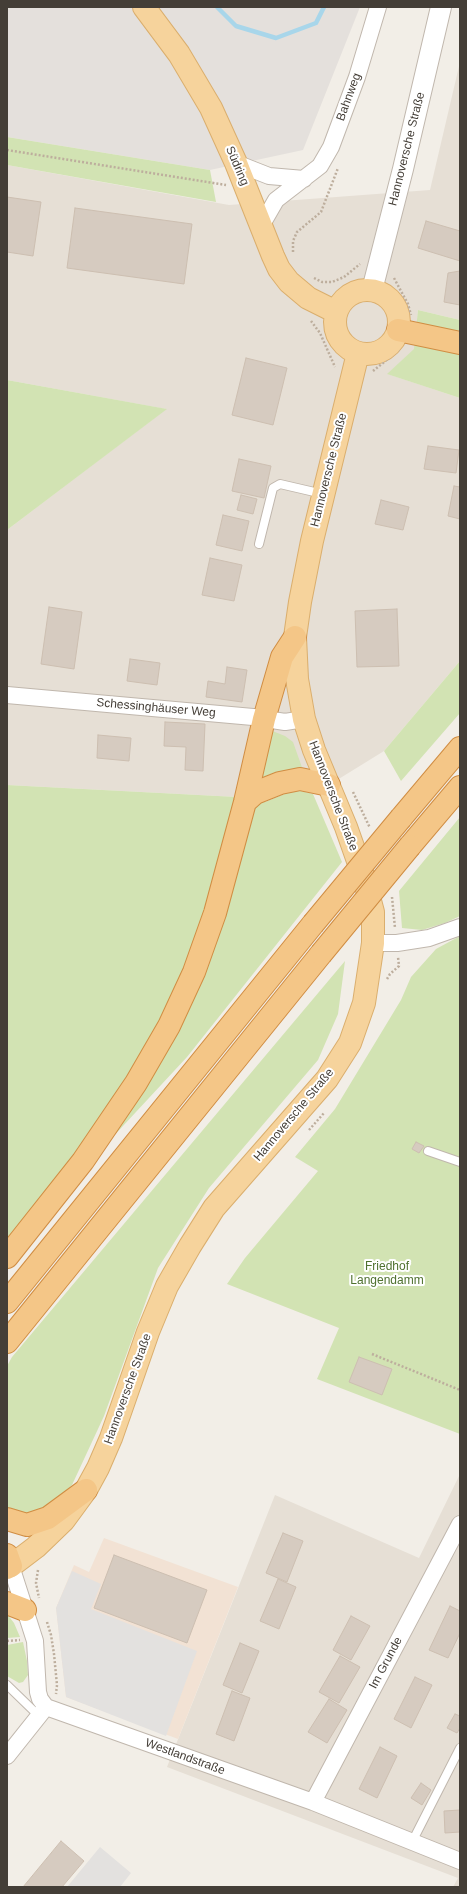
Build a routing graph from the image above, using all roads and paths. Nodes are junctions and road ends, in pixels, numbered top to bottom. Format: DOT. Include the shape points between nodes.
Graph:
graph roads {
  1 [pos="144,7"];
  2 [pos="378,7"];
  3 [pos="441,7"];
  4 [pos="7,150"];
  5 [pos="236,163"];
  6 [pos="304,179"];
  7 [pos="246,188"];
  8 [pos="261,226"];
  9 [pos="358,267"];
  10 [pos="393,276"];
  11 [pos="322,282"];
  12 [pos="372,290"];
  13 [pos="336,312"];
  14 [pos="308,318"];
  15 [pos="404,331"];
  16 [pos="460,343"];
  17 [pos="358,353"];
  18 [pos="337,373"];
  19 [pos="370,376"];
  20 [pos="323,494"];
  21 [pos="259,544"];
  22 [pos="295,637"];
  23 [pos="7,695"];
  24 [pos="264,719"];
  25 [pos="304,719"];
  26 [pos="460,748"];
  27 [pos="329,784"];
  28 [pos="460,787"];
  29 [pos="245,802"];
  30 [pos="460,927"];
  31 [pos="373,943"];
  32 [pos="397,943"];
  33 [pos="386,981"];
  34 [pos="325,1112"];
  35 [pos="306,1134"];
  36 [pos="428,1151"];
  37 [pos="460,1162"];
  38 [pos="7,1257"];
  39 [pos="7,1302"];
  40 [pos="13,1334"];
  41 [pos="7,1350"];
  42 [pos="372,1354"];
  43 [pos="460,1390"];
  44 [pos="86,1490"];
  45 [pos="7,1518"];
  46 [pos="460,1524"];
  47 [pos="8,1563"];
  48 [pos="40,1565"];
  49 [pos="30,1609"];
  50 [pos="51,1635"];
  51 [pos="7,1685"];
  52 [pos="43,1711"];
  53 [pos="460,1748"];
  54 [pos="7,1756"];
  55 [pos="313,1802"];
  56 [pos="412,1842"];
  57 [pos="460,1861"];
  1 -- 5 [label="main road, Südring" via="179,54 211,108"];
  2 -- 6 [label="street, Bahnweg" via="357,77 331,147 320,166"];
  3 -- 12 [label="street, Hannoversche Straße"];
  4 -- 7 [label="path"];
  5 -- 6 [label="street" via="268,176"];
  5 -- 7 [label="main road, Südring"];
  6 -- 8 [label="street, Bahnweg" via="276,200"];
  7 -- 8 [label="main road, Südring"];
  8 -- 13 [label="main road, Südring" via="273,256 289,282 308,298"];
  9 -- 11 [label="path" via="344,277 332,282"];
  10 -- 15 [label="path" via="408,304 411,317"];
  12 -- 13 [label="main road" via="355,292 340,304"];
  12 -- 15 [label="main road" via="392,302"];
  13 -- 17 [label="main road" via="335,322 341,341"];
  14 -- 18 [label="path" via="320,333"];
  15 -- 16 [label="highway"];
  15 -- 17 [label="main road" via="386,348 372,353"];
  15 -- 19 [label="path" via="398,352"];
  17 -- 20 [label="main road, Hannoversche Straße"];
  20 -- 21 [label="lane" via="280,484 273,488"];
  20 -- 22 [label="main road, Hannoversche Straße" via="301,594"];
  22 -- 24 [label="highway" via="282,657"];
  22 -- 25 [label="main road, Hannoversche Straße" via="297,679"];
  23 -- 24 [label="street, Schessinghäuser Weg"];
  24 -- 25 [label="street, Schessinghäuser Weg" via="285,722"];
  24 -- 29 [label="highway"];
  25 -- 27 [label="main road, Hannoversche Straße"];
  26 -- 39 [label="highway, bridge" via="313,924"];
  27 -- 29 [label="highway" via="300,779 255,793"];
  27 -- 31 [label="main road, Hannoversche Straße" via="364,878 373,912"];
  28 -- 40 [label="highway, bridge" via="320,954"];
  29 -- 38 [label="highway" via="215,913 194,972 169,1026 136,1083 83,1161"];
  30 -- 32 [label="street" via="429,938"];
  31 -- 32 [label="street"];
  31 -- 44 [label="main road, Hannoversche Straße" via="364,1003 350,1043 327,1079 214,1208 190,1246 168,1286 148,1332 111,1438"];
  32 -- 33 [label="path" via="399,966"];
  34 -- 35 [label="path"];
  36 -- 37 [label="lane"];
  40 -- 41 [label="highway"];
  42 -- 43 [label="path"];
  44 -- 45 [label="highway" via="48,1518 27,1525"];
  44 -- 47 [label="main road, Hannoversche Straße" via="64,1520 36,1547"];
  46 -- 55 [label="street, Im Grunde"];
  47 -- 49 [label="street"];
  48 -- 49 [label="path"];
  49 -- 50 [label="path"];
  49 -- 52 [label="street" via="38,1692"];
  51 -- 52 [label="lane"];
  52 -- 54 [label="street"];
  52 -- 55 [label="street, Westlandstraße"];
  53 -- 56 [label="lane"];
  55 -- 56 [label="street, Westlandstraße"];
  56 -- 57 [label="street, Westlandstraße"];
}
